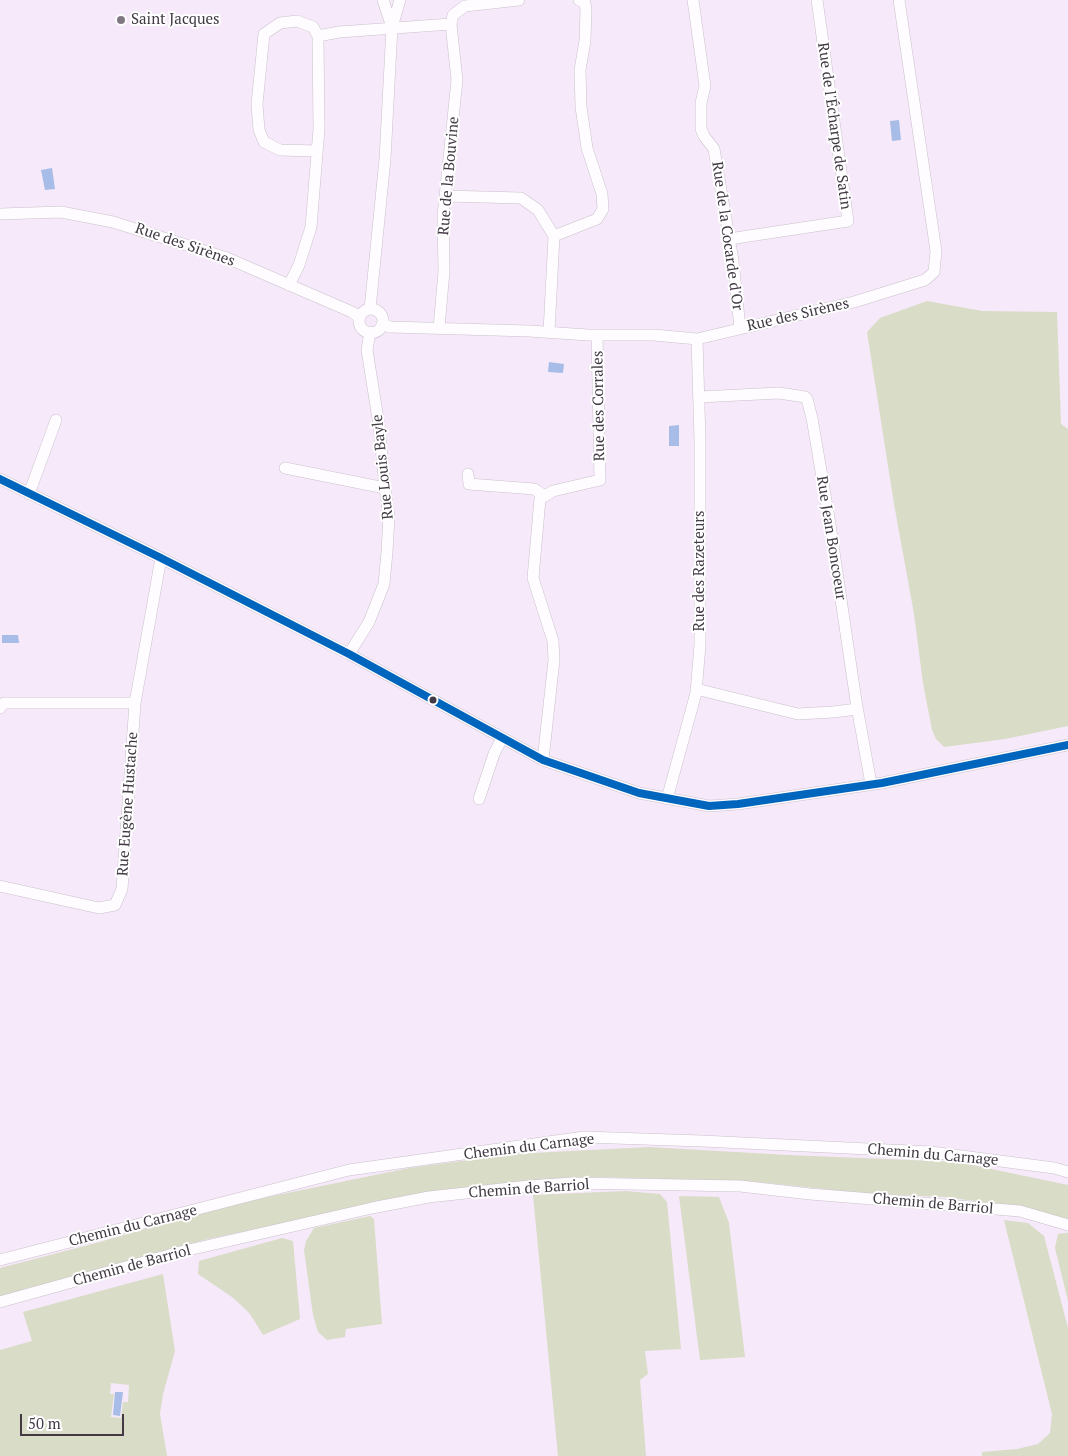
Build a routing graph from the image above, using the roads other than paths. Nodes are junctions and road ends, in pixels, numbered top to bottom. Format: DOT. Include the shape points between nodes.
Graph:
graph roads {
  1 [pos="383,0"];
  2 [pos="400,0"];
  3 [pos="519,0"];
  4 [pos="579,0"];
  5 [pos="693,0"];
  6 [pos="817,0"];
  7 [pos="899,0"];
  8 [pos="451,24"];
  9 [pos="392,27"];
  10 [pos="318,36"];
  11 [pos="317,151"];
  12 [pos="445,196"];
  13 [pos="0,214"];
  14 [pos="554,236"];
  15 [pos="729,239"];
  16 [pos="289,285"];
  17 [pos="370,309"];
  18 [pos="360,318"];
  19 [pos="382,324"];
  20 [pos="439,328"];
  21 [pos="740,328"];
  22 [pos="370,332"];
  23 [pos="549,332"];
  24 [pos="597,335"];
  25 [pos="697,339"];
  26 [pos="699,397"];
  27 [pos="56,420"];
  28 [pos="285,468"];
  29 [pos="468,474"];
  30 [pos="0,480"];
  31 [pos="385,488"];
  32 [pos="29,494"];
  33 [pos="545,496"];
  34 [pos="161,558"];
  35 [pos="349,654"];
  36 [pos="696,689"];
  37 [pos="135,703"];
  38 [pos="0,708"];
  39 [pos="857,709"];
  40 [pos="502,738"];
  41 [pos="1068,746"];
  42 [pos="543,760"];
  43 [pos="871,784"];
  44 [pos="479,799"];
  45 [pos="667,799"];
  46 [pos="0,886"];
  47 [pos="1068,1172"];
  48 [pos="1068,1225"];
  49 [pos="0,1260"];
  50 [pos="0,1302"];
  1 -- 9 [label="street"];
  2 -- 9 [label="street"];
  3 -- 8 [label="street" via="465,6 453,15"];
  4 -- 14 [label="street" via="585,3 586,10 580,70 582,106 587,148 602,194 603,209 597,219"];
  5 -- 15 [label="street, Rue de la Cocarde d'Or" via="705,86 701,129 714,149"];
  6 -- 15 [label="street, Rue de l'Écharpe de Satin" via="848,221"];
  7 -- 21 [label="street, Rue des Sirènes" via="936,252 934,272 925,280 854,302"];
  8 -- 9 [label="street"];
  8 -- 12 [label="street, Rue de la Bouvine" via="457,80"];
  9 -- 10 [label="street"];
  9 -- 17 [label="street" via="385,159"];
  10 -- 11 [label="street"];
  10 -- 11 [label="street" via="313,27 297,21 280,23 264,34 257,104 259,130 264,142 280,150"];
  11 -- 16 [label="street" via="311,227"];
  12 -- 14 [label="street" via="521,198 538,210"];
  12 -- 20 [label="street, Rue de la Bouvine"];
  13 -- 16 [label="street, Rue des Sirènes" via="61,212 113,222 227,258"];
  14 -- 23 [label="street"];
  15 -- 21 [label="street, Rue de la Cocarde d'Or"];
  16 -- 18 [label="street, Rue des Sirènes"];
  17 -- 18 [label="street"];
  17 -- 19 [label="street" via="380,313"];
  18 -- 22 [label="street" via="362,328"];
  19 -- 20 [label="street, Rue des Sirènes"];
  19 -- 22 [label="street" via="378,330"];
  20 -- 23 [label="street, Rue des Sirènes"];
  21 -- 25 [label="street, Rue des Sirènes"];
  22 -- 31 [label="street, Rue Louis Bayle" via="367,350"];
  23 -- 24 [label="street, Rue des Sirènes"];
  24 -- 25 [label="street, Rue des Sirènes"];
  24 -- 33 [label="street, Rue des Corrales" via="600,480 553,491"];
  25 -- 26 [label="street, Rue des Razeteurs"];
  26 -- 36 [label="street, Rue des Razeteurs" via="700,645"];
  26 -- 39 [label="street, Rue Jean Boncoeur" via="779,393 807,399 829,518"];
  27 -- 32 [label="street"];
  28 -- 31 [label="street"];
  29 -- 33 [label="street" via="469,484 534,489"];
  30 -- 32 [label="street"];
  31 -- 35 [label="street, Rue Louis Bayle" via="390,516 384,584 370,622"];
  32 -- 34 [label="street"];
  33 -- 42 [label="street" via="540,499 533,578 553,641 554,660"];
  34 -- 35 [label="street"];
  34 -- 37 [label="street, Rue Eugène Hustache"];
  35 -- 40 [label="street"];
  36 -- 39 [label="street" via="798,714"];
  36 -- 45 [label="street, Rue des Razeteurs"];
  37 -- 38 [label="street" via="4,703"];
  37 -- 46 [label="street, Rue Eugène Hustache" via="122,889 114,905 99,908"];
  39 -- 43 [label="street, Rue Jean Boncoeur"];
  40 -- 42 [label="street"];
  40 -- 44 [label="street"];
  41 -- 43 [label="street"];
  42 -- 45 [label="street" via="639,793"];
  43 -- 45 [label="street" via="738,804 709,806"];
  47 -- 49 [label="street, Chemin du Carnage" via="931,1152 584,1138 349,1170"];
  48 -- 50 [label="street, Chemin de Barriol" via="1020,1211 740,1186 576,1183 429,1197 353,1212 180,1252"];
}
